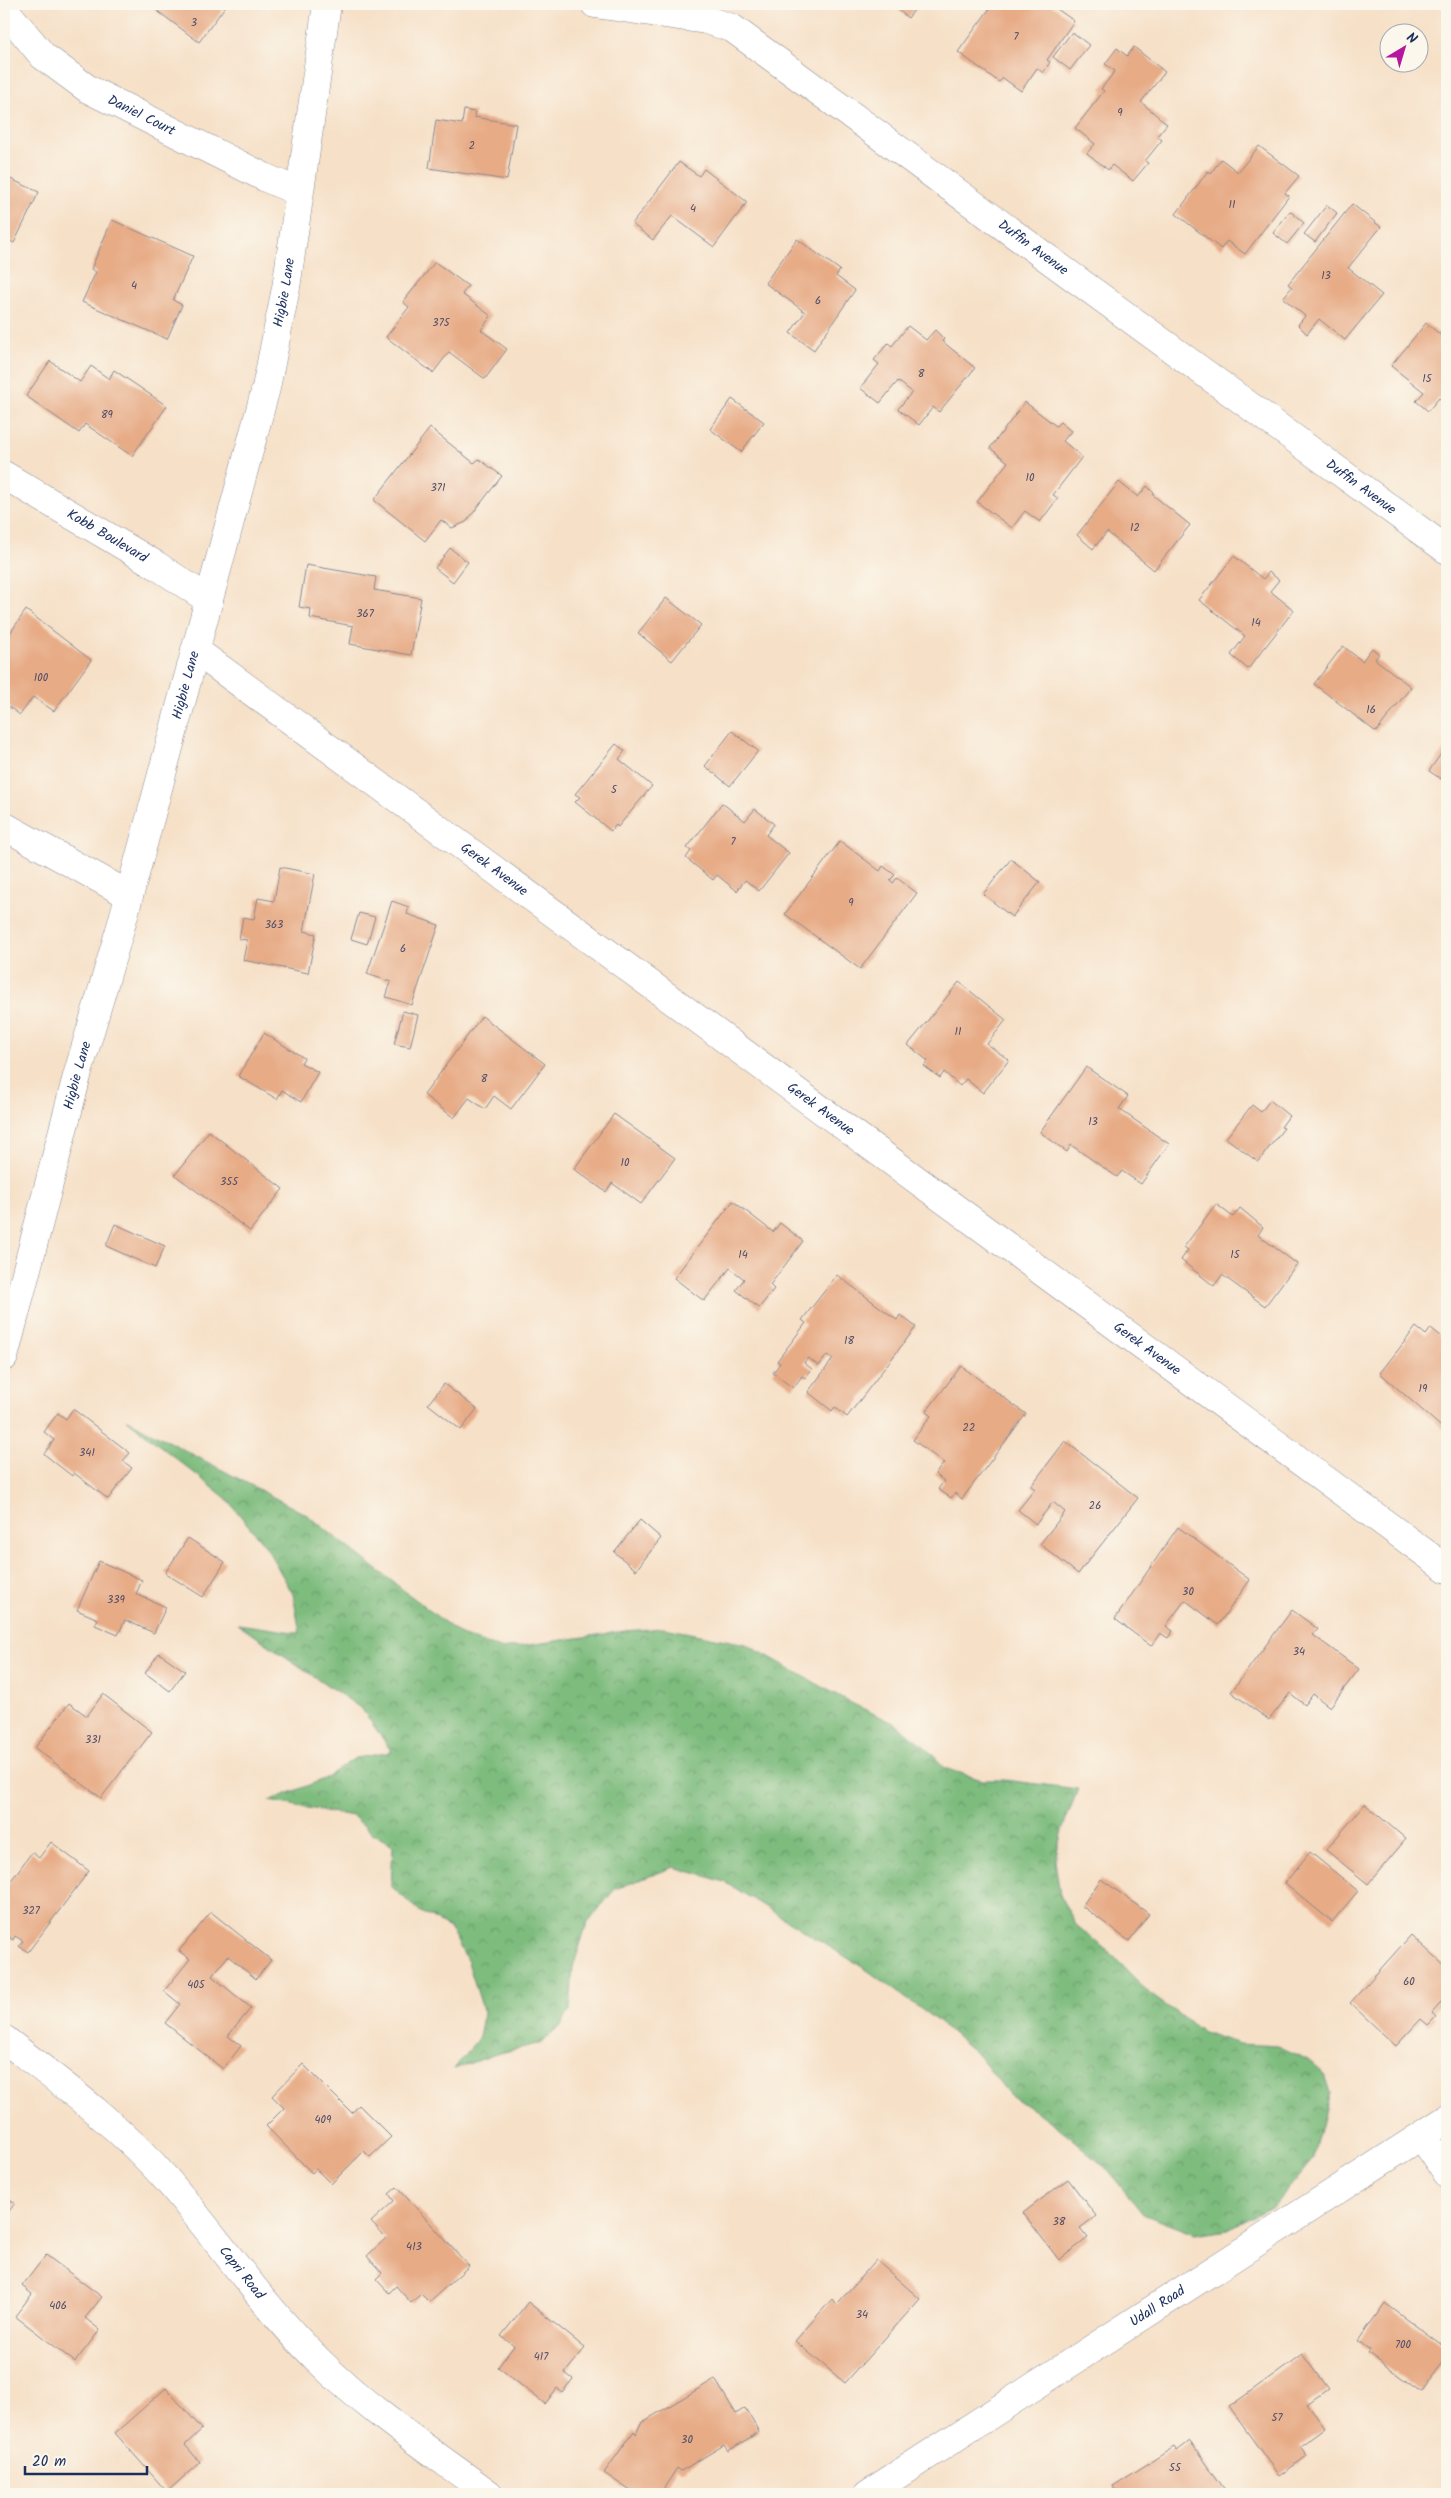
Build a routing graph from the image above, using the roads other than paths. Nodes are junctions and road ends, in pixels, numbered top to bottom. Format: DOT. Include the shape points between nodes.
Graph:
graph roads {
  1 [pos="327,4"];
  2 [pos="595,4"];
  3 [pos="6,10"];
  4 [pos="299,192"];
  5 [pos="4,475"];
  6 [pos="1447,550"];
  7 [pos="209,600"];
  8 [pos="195,650"];
  9 [pos="4,826"];
  10 [pos="129,895"];
  11 [pos="4,1357"];
  12 [pos="1447,1569"];
  13 [pos="4,2039"];
  14 [pos="1447,2118"];
  15 [pos="1422,2136"];
  16 [pos="1447,2174"];
  17 [pos="489,2494"];
  18 [pos="868,2494"];
  1 -- 4 [label="street, Higbie Lane"];
  2 -- 6 [label="street, Duffin Avenue" via="706,20 732,28"];
  3 -- 4 [label="street, Daniel Court" via="43,56 88,89"];
  4 -- 7 [label="street, Higbie Lane" via="277,339"];
  5 -- 7 [label="street, Kobb Boulevard"];
  7 -- 8 [label="street, Higbie Lane"];
  8 -- 10 [label="street, Higbie Lane"];
  8 -- 12 [label="street, Gerek Avenue"];
  9 -- 10 [label="street"];
  10 -- 11 [label="street, Higbie Lane"];
  13 -- 17 [label="street, Capri Road" via="70,2089 139,2150 167,2180 279,2320 318,2360 383,2417"];
  14 -- 15 [label="street, Udall Road"];
  15 -- 16 [label="street"];
  15 -- 18 [label="street, Udall Road"];
}
